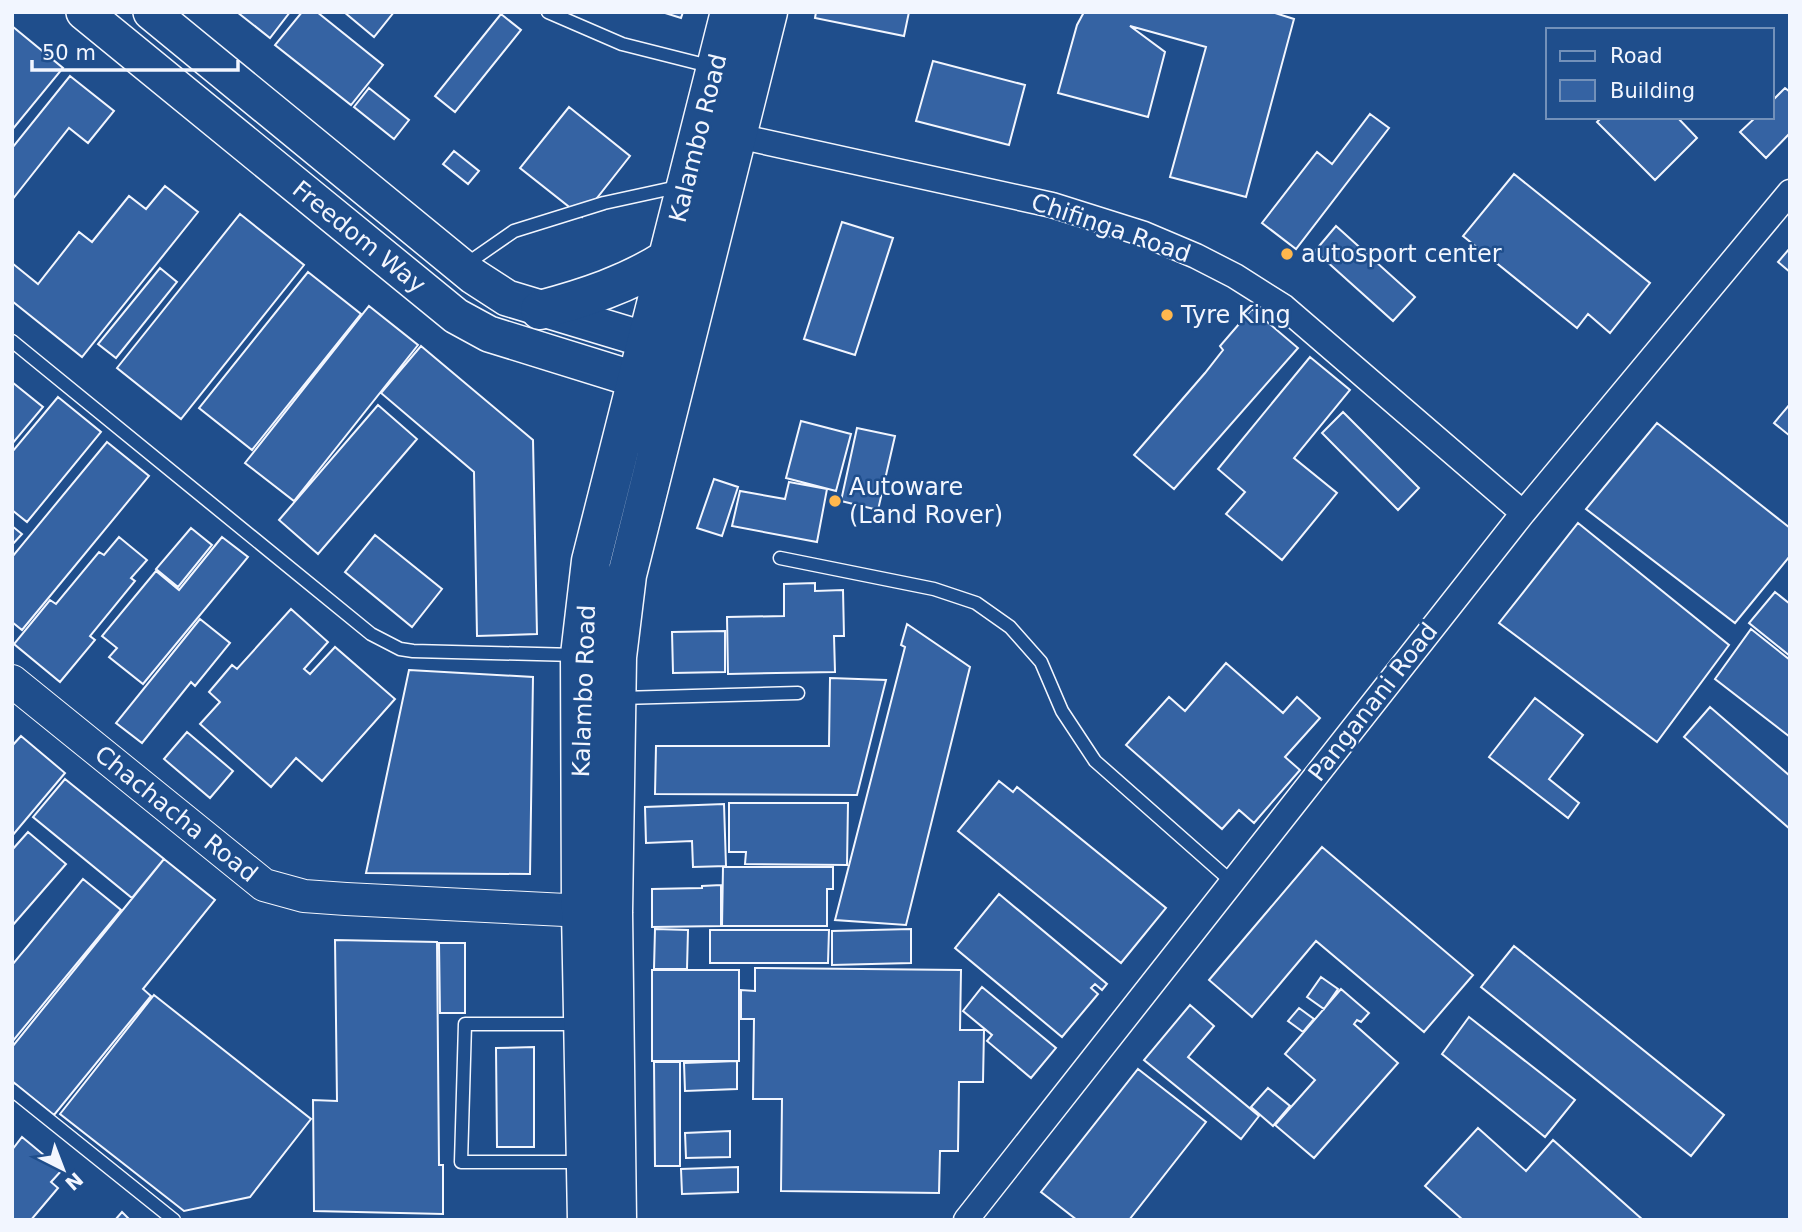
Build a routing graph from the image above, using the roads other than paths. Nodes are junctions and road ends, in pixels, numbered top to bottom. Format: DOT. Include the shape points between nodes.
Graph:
graph roads {
  1 [pos="84,12"];
  2 [pos="151,12"];
  3 [pos="548,12"];
  4 [pos="730,12"];
  5 [pos="768,12"];
  6 [pos="716,68"];
  7 [pos="719,132"];
  8 [pos="686,185"];
  9 [pos="1790,192"];
  10 [pos="667,259"];
  11 [pos="462,267"];
  12 [pos="540,310"];
  13 [pos="12,341"];
  14 [pos="647,341"];
  15 [pos="684,350"];
  16 [pos="636,381"];
  17 [pos="673,391"];
  18 [pos="1523,513"];
  19 [pos="780,558"];
  20 [pos="598,656"];
  21 [pos="12,681"];
  22 [pos="798,693"];
  23 [pos="617,698"];
  24 [pos="1232,881"];
  25 [pos="597,912"];
  26 [pos="583,1024"];
  27 [pos="12,1090"];
  28 [pos="586,1162"];
  29 [pos="174,1220"];
  30 [pos="587,1220"];
  31 [pos="617,1220"];
  32 [pos="966,1220"];
  1 -- 16 [label="main road, Freedom Way" via="456,316 489,334"];
  2 -- 11 [label="main road, Freedom Way"];
  3 -- 6 [label="lane" via="622,44"];
  4 -- 6 [label="main road, Kalambo Road"];
  5 -- 7 [label="main road, Kalambo Road"];
  6 -- 7 [label="main road, Kalambo Road"];
  7 -- 8 [label="main road, Kalambo Road"];
  7 -- 15 [label="main road, Kalambo Road"];
  7 -- 18 [label="street, Chifinga Road" via="1052,205 1196,256 1284,307"];
  8 -- 10 [label="main road, Kalambo Road"];
  8 -- 11 [label="lane" via="514,231"];
  9 -- 18 [label="street, Panganani Road"];
  10 -- 12 [label="main road" via="643,275"];
  10 -- 14 [label="main road, Kalambo Road"];
  11 -- 12 [label="main road, Freedom Way" via="507,298"];
  12 -- 14 [label="main road, Freedom Way"];
  13 -- 20 [label="lane" via="371,634 400,649"];
  14 -- 15 [label="main road, Freedom Way"];
  14 -- 16 [label="main road, Kalambo Road"];
  15 -- 17 [label="main road, Kalambo Road"];
  16 -- 17 [label="main road, Freedom Way"];
  16 -- 20 [label="main road, Kalambo Road" via="591,561"];
  17 -- 20 [label="main road, Kalambo Road" via="627,575"];
  18 -- 24 [label="street, Panganani Road"];
  19 -- 24 [label="lane" via="934,589 976,603 1010,627 1041,662 1062,711 1095,761"];
  20 -- 23 [label="main road, Kalambo Road"];
  20 -- 25 [label="main road, Kalambo Road"];
  21 -- 25 [label="street, Chachacha Road" via="264,885 304,896"];
  22 -- 23 [label="lane"];
  23 -- 25 [label="main road, Kalambo Road"];
  24 -- 32 [label="street, Panganani Road"];
  25 -- 26 [label="main road, Kalambo Road"];
  25 -- 31 [label="main road, Kalambo Road"];
  26 -- 28 [label="main road, Kalambo Road"];
  26 -- 28 [label="lane" via="465,1024 461,1162"];
  27 -- 29 [label="lane"];
  28 -- 30 [label="main road, Kalambo Road"];
}
